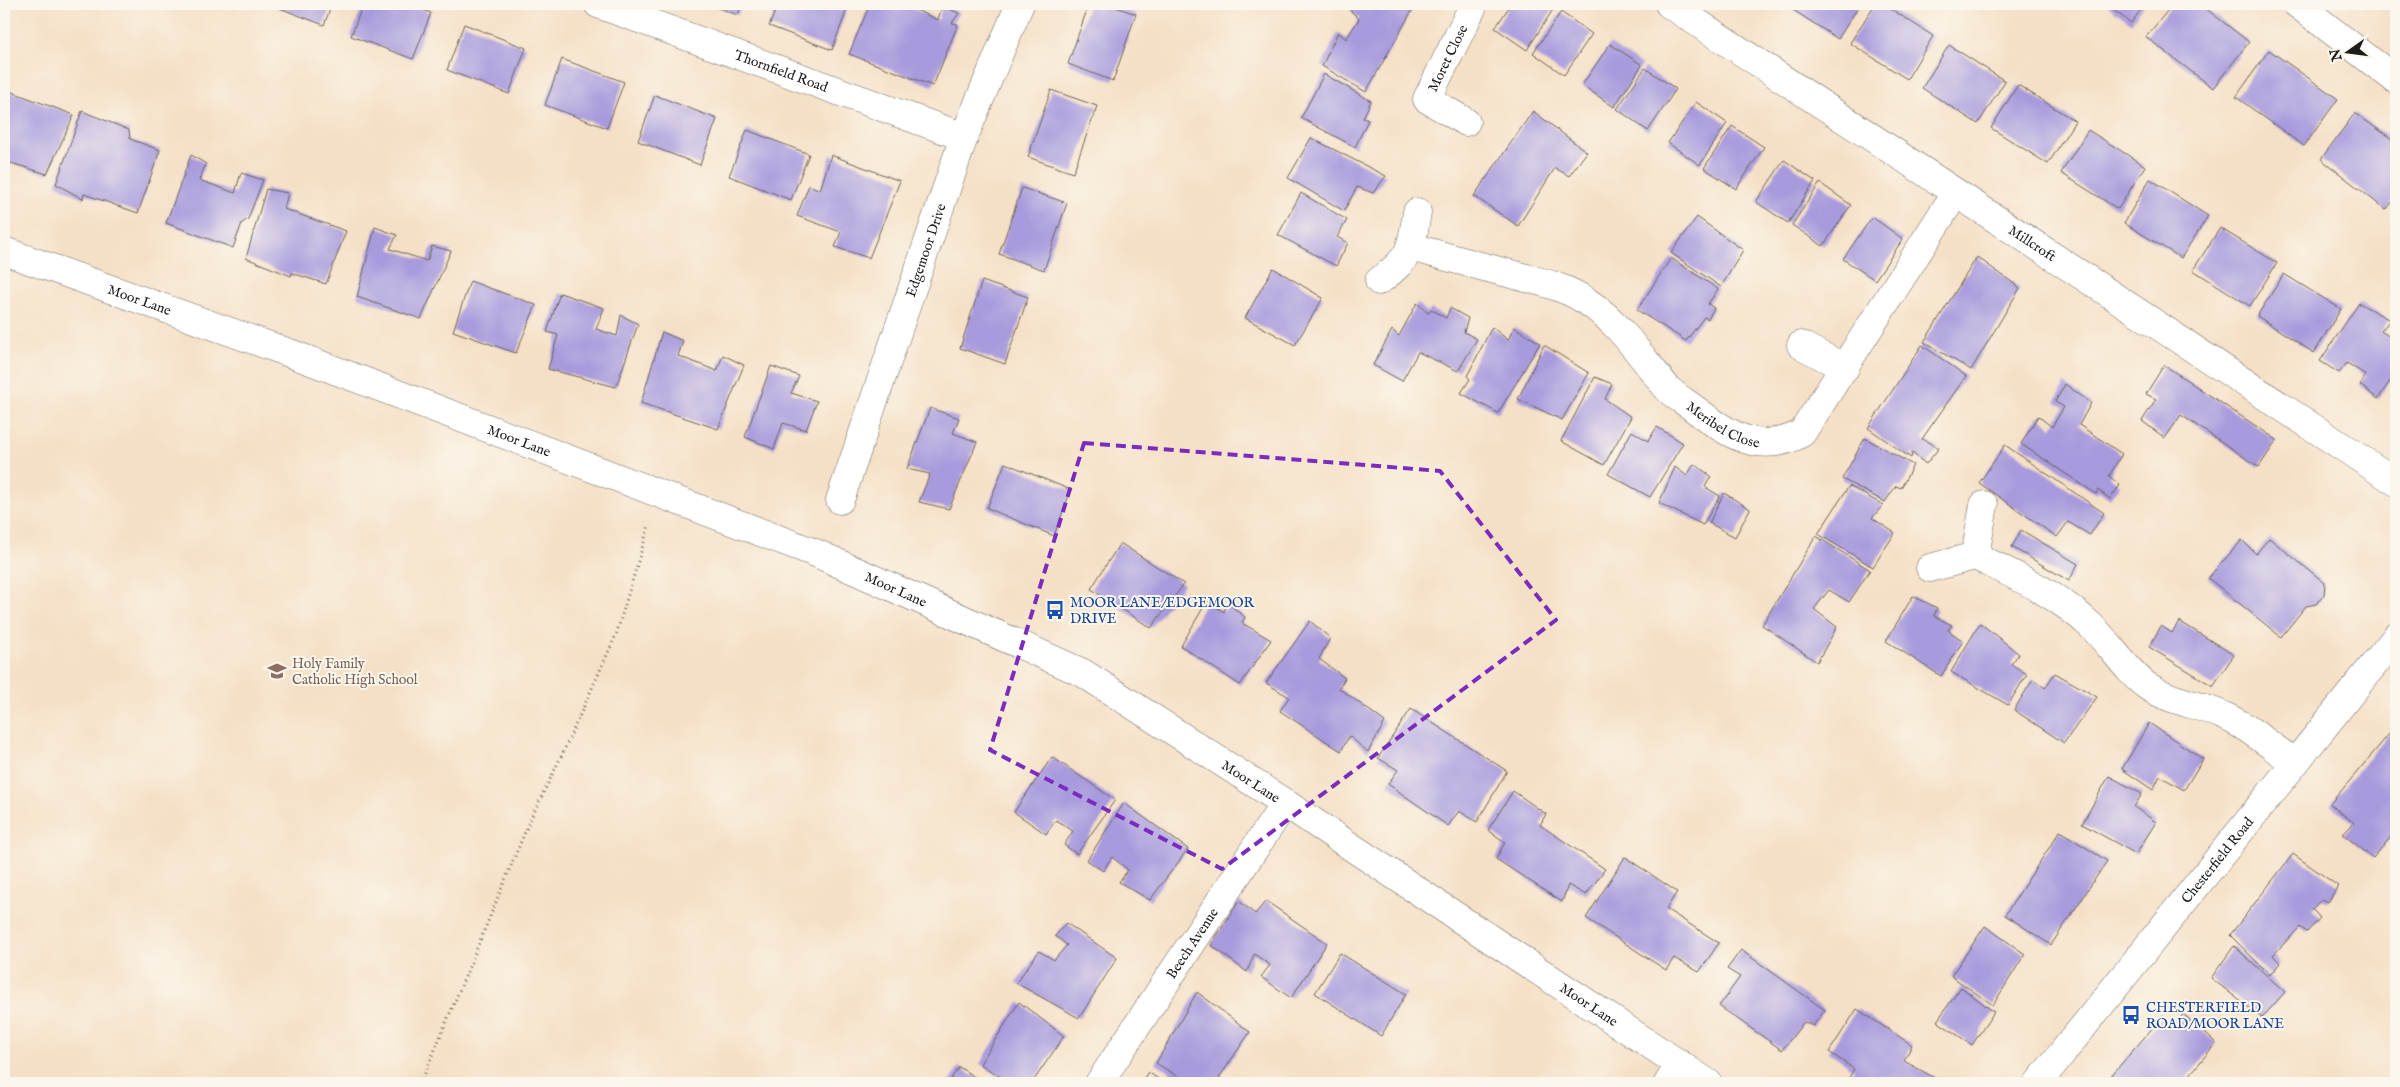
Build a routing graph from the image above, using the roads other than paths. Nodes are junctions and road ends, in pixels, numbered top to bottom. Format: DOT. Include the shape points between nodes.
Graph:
graph roads {
  1 [pos="598,4"];
  2 [pos="1020,4"];
  3 [pos="1474,4"];
  4 [pos="1669,4"];
  5 [pos="2297,4"];
  6 [pos="2396,80"];
  7 [pos="1466,122"];
  8 [pos="964,137"];
  9 [pos="1955,194"];
  10 [pos="1417,212"];
  11 [pos="1412,247"];
  12 [pos="4,251"];
  13 [pos="1379,281"];
  14 [pos="1801,345"];
  15 [pos="1845,368"];
  16 [pos="2396,482"];
  17 [pos="840,500"];
  18 [pos="1984,505"];
  19 [pos="1976,556"];
  20 [pos="1930,568"];
  21 [pos="2396,637"];
  22 [pos="2295,764"];
  23 [pos="1285,803"];
  24 [pos="1674,1074"];
  25 [pos="1098,1083"];
  26 [pos="1708,1083"];
  27 [pos="2038,1083"];
  1 -- 8 [label="main road, Thornfield Road"];
  2 -- 8 [label="main road, Edgemoor Drive"];
  3 -- 7 [label="main road, Moret Close" via="1427,99"];
  4 -- 9 [label="main road, Millcroft"];
  5 -- 6 [label="main road"];
  8 -- 17 [label="main road, Edgemoor Drive"];
  9 -- 15 [label="main road, Meribel Close"];
  9 -- 16 [label="main road, Millcroft"];
  10 -- 11 [label="main road"];
  11 -- 13 [label="main road" via="1398,267"];
  11 -- 15 [label="main road, Meribel Close" via="1552,284 1576,295 1616,326 1670,390 1716,426 1750,442 1789,441 1802,433"];
  12 -- 23 [label="main road, Moor Lane" via="295,355 818,554 1083,674"];
  14 -- 15 [label="main road"];
  18 -- 19 [label="main road"];
  19 -- 20 [label="main road"];
  19 -- 22 [label="main road" via="2063,602 2157,692 2222,715"];
  21 -- 22 [label="main road, Chesterfield Road"];
  22 -- 27 [label="main road, Chesterfield Road"];
  23 -- 24 [label="main road, Moor Lane"];
  23 -- 25 [label="main road, Beech Avenue"];
  24 -- 26 [label="main road, Moor Lane"];
}
